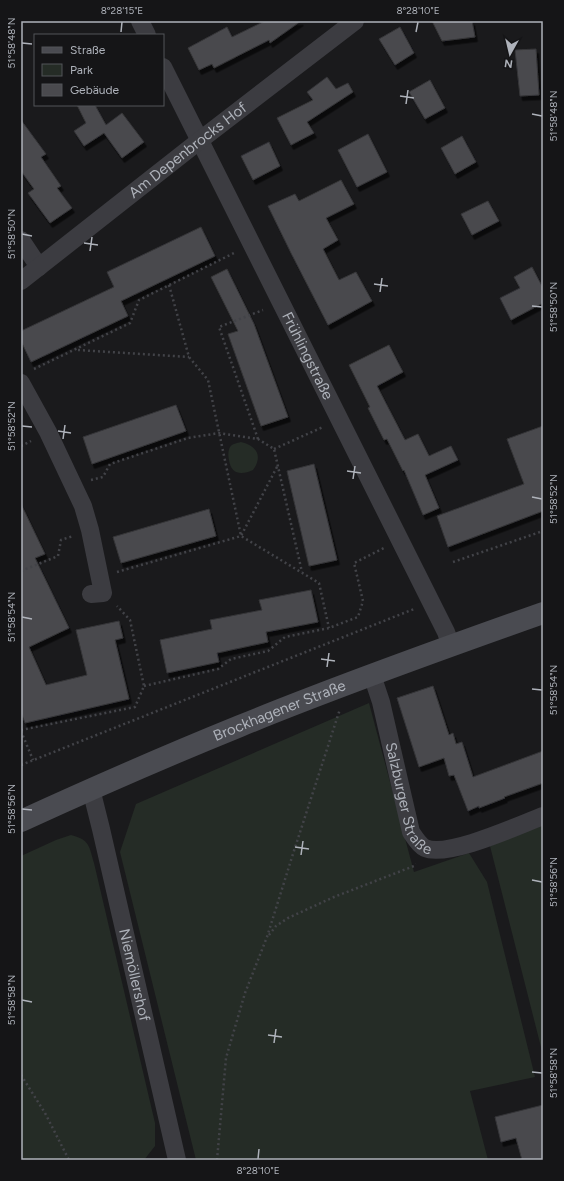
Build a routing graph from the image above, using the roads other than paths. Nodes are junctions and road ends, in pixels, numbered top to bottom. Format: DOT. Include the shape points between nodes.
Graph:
graph roads {
  1 [pos="140,21"];
  2 [pos="355,21"];
  3 [pos="146,34"];
  4 [pos="164,69"];
  5 [pos="199,141"];
  6 [pos="21,240"];
  7 [pos="39,267"];
  8 [pos="21,281"];
  9 [pos="24,377"];
  10 [pos="98,588"];
  11 [pos="543,613"];
  12 [pos="451,646"];
  13 [pos="372,675"];
  14 [pos="91,789"];
  15 [pos="543,816"];
  16 [pos="21,821"];
  17 [pos="177,1160"];
  1 -- 3 [label="street"];
  2 -- 5 [label="street, Am Depenbrocks Hof"];
  4 -- 5 [label="street, Frühlingstraße"];
  5 -- 7 [label="street, Am Depenbrocks Hof"];
  5 -- 12 [label="street, Frühlingstraße"];
  6 -- 7 [label="street"];
  7 -- 8 [label="street, Am Depenbrocks Hof"];
  9 -- 10 [label="street" via="83,506 90,530"];
  11 -- 12 [label="main road, Brockhagener Straße"];
  12 -- 13 [label="main road, Brockhagener Straße"];
  13 -- 14 [label="main road, Brockhagener Straße" via="240,726"];
  13 -- 15 [label="street, Salzburger Straße" via="381,702 412,832 424,848 442,850 457,847"];
  14 -- 16 [label="main road, Brockhagener Straße"];
  14 -- 17 [label="street, Niemöllershof"];
}
